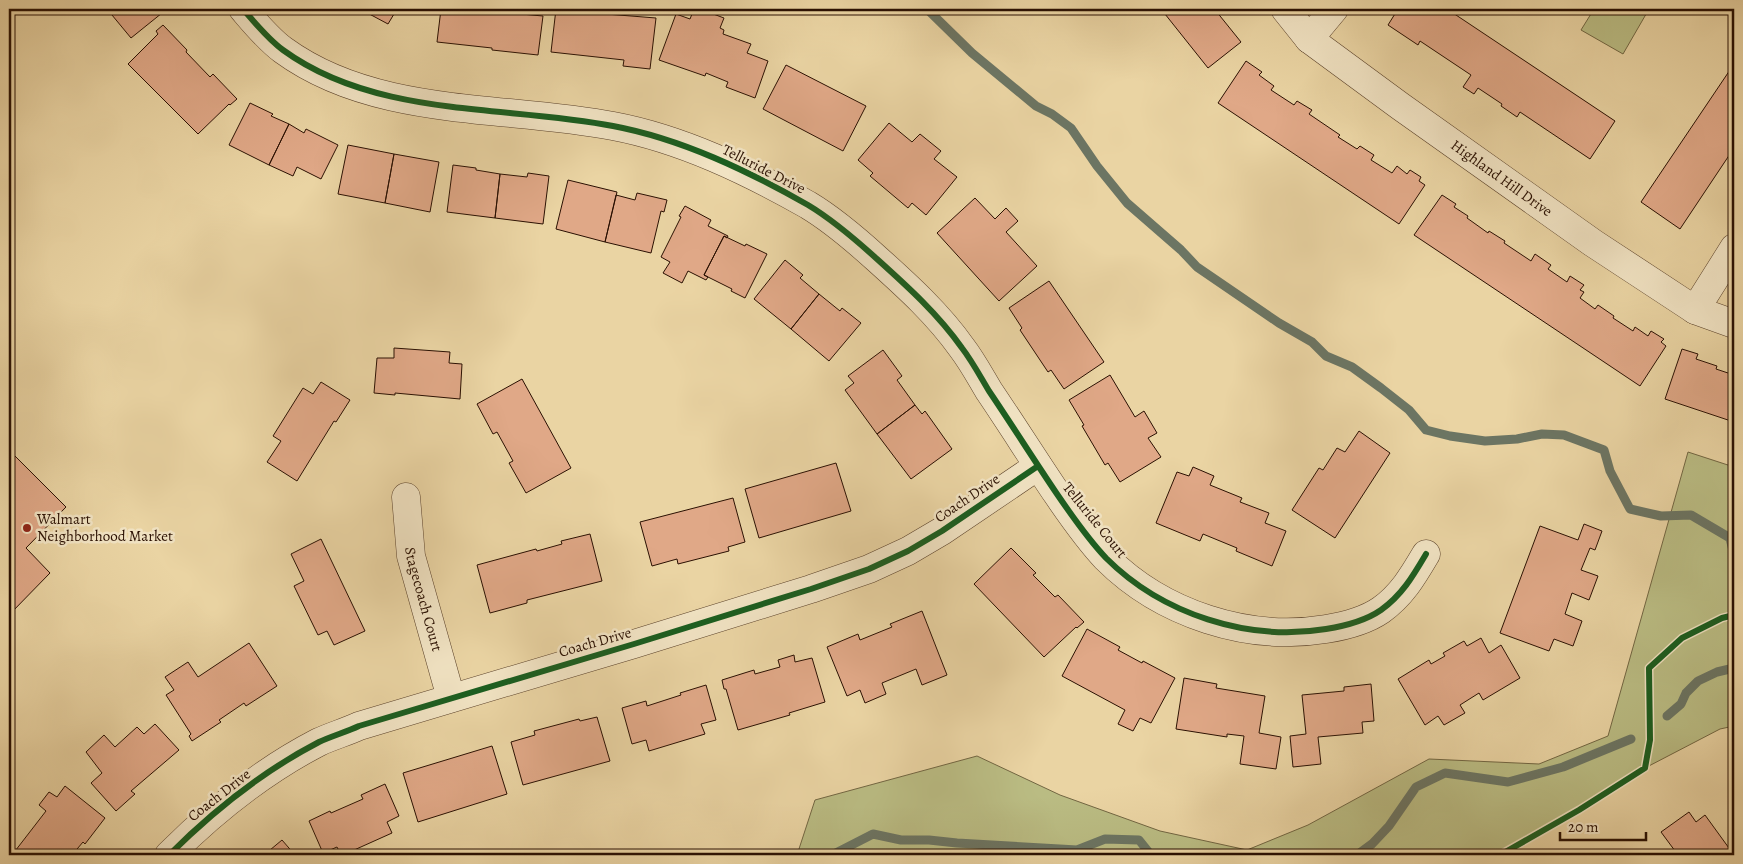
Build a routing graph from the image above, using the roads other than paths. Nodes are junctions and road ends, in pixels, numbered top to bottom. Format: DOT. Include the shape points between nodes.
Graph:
graph roads {
  1 [pos="242,9"];
  2 [pos="1285,9"];
  3 [pos="1334,9"];
  4 [pos="1309,39"];
  5 [pos="1734,248"];
  6 [pos="1695,310"];
  7 [pos="1734,324"];
  8 [pos="1038,466"];
  9 [pos="406,497"];
  10 [pos="1426,554"];
  11 [pos="451,698"];
  12 [pos="169,855"];
  1 -- 8 [label="street, Telluride Drive" via="282,49 315,69 355,87 434,104 615,126 716,158 813,208 847,232 931,309 962,348"];
  2 -- 4 [label="street, Highland Hill Drive"];
  3 -- 4 [label="street"];
  4 -- 6 [label="street, Highland Hill Drive" via="1593,243"];
  5 -- 6 [label="street"];
  6 -- 7 [label="street, Highland Hill Drive"];
  8 -- 10 [label="street, Telluride Court" via="1105,556 1130,579 1160,599 1224,625 1262,632 1303,633 1358,622 1380,611 1403,591"];
  8 -- 11 [label="street, Coach Drive" via="942,531 869,569"];
  9 -- 11 [label="street, Stagecoach Court" via="411,556"];
  11 -- 12 [label="street, Coach Drive" via="359,726 311,747 242,790"];
}
